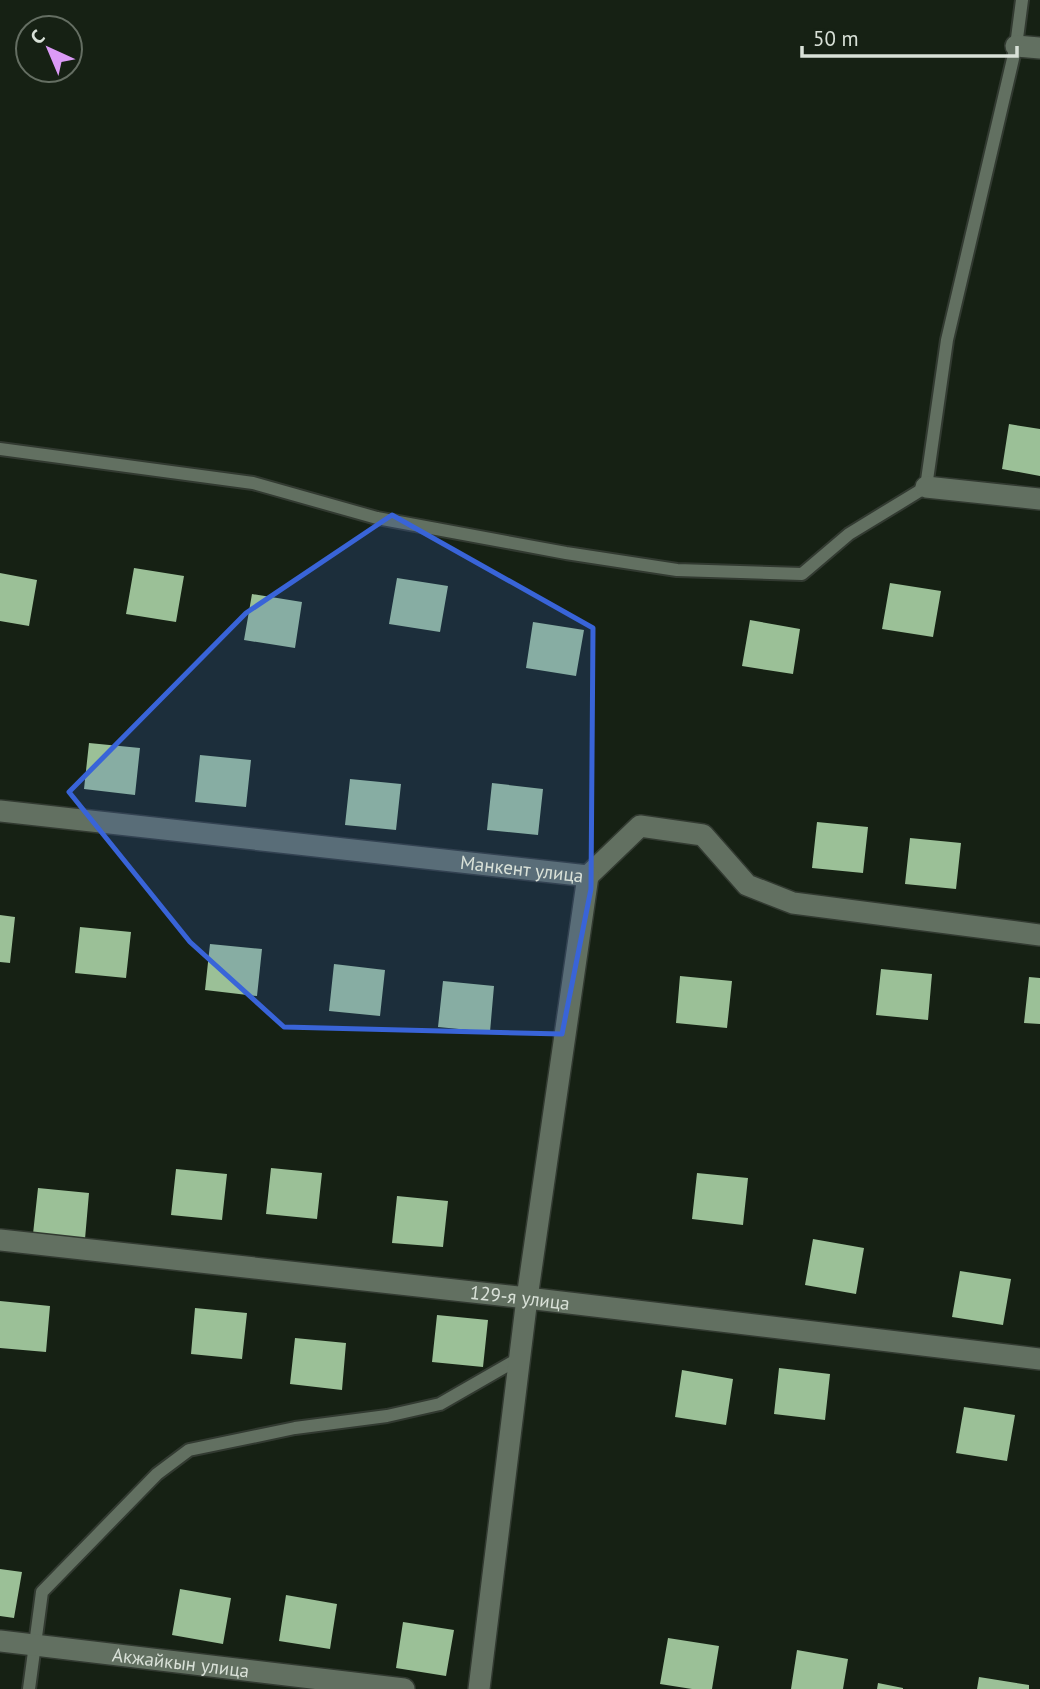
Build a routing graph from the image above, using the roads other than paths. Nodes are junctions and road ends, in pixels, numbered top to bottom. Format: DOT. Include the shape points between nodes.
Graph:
graph roads {
  1 [pos="1022,0"];
  2 [pos="1016,46"];
  3 [pos="1040,48"];
  4 [pos="0,449"];
  5 [pos="926,487"];
  6 [pos="1040,499"];
  7 [pos="0,811"];
  8 [pos="588,876"];
  9 [pos="1040,935"];
  10 [pos="0,1240"];
  11 [pos="527,1298"];
  12 [pos="520,1359"];
  13 [pos="1040,1359"];
  14 [pos="0,1642"];
  15 [pos="35,1646"];
  16 [pos="29,1689"];
  17 [pos="404,1689"];
  18 [pos="479,1689"];
  1 -- 2 [label="lane"];
  2 -- 3 [label="street"];
  2 -- 5 [label="lane" via="947,340"];
  4 -- 5 [label="lane" via="253,483 377,518 677,570 802,574 849,534"];
  5 -- 6 [label="street"];
  7 -- 8 [label="street, Манкент улица"];
  8 -- 9 [label="street, Манкент улица" via="640,826 703,835 747,885 793,903"];
  8 -- 11 [label="street"];
  10 -- 11 [label="street, 129-я улица"];
  11 -- 12 [label="street"];
  11 -- 13 [label="street, 129-я улица"];
  12 -- 15 [label="lane" via="440,1404 189,1450 157,1474 42,1592"];
  12 -- 18 [label="street"];
  14 -- 15 [label="street, Акжайкын улица"];
  15 -- 16 [label="lane"];
  15 -- 17 [label="street, Акжайкын улица"];
}
